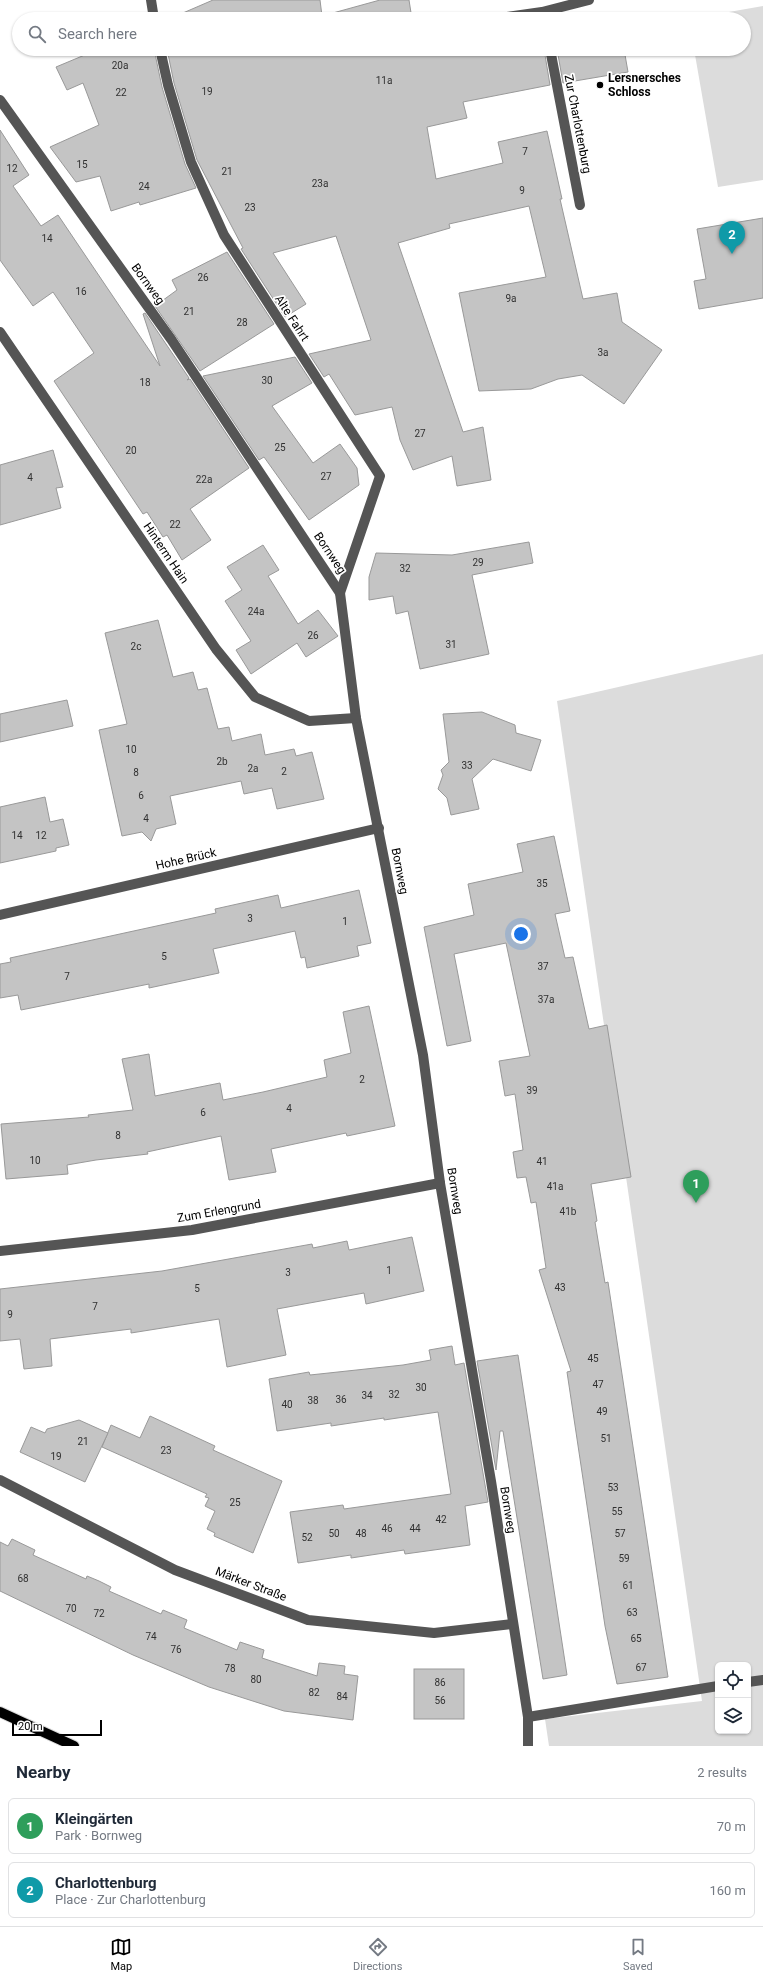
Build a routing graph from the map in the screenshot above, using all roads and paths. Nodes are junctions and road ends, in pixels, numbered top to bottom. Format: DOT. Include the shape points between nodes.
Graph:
graph roads {
  1 [pos="151,0"];
  2 [pos="589,0"];
  3 [pos="153,12"];
  4 [pos="552,12"];
  5 [pos="162,56"];
  6 [pos="551,56"];
  7 [pos="0,100"];
  8 [pos="580,205"];
  9 [pos="0,332"];
  10 [pos="340,592"];
  11 [pos="356,718"];
  12 [pos="379,828"];
  13 [pos="0,915"];
  14 [pos="440,1183"];
  15 [pos="0,1251"];
  16 [pos="0,1480"];
  17 [pos="513,1624"];
  18 [pos="763,1680"];
  19 [pos="751,1682"];
  20 [pos="715,1686"];
  21 [pos="0,1712"];
  22 [pos="528,1717"];
  23 [pos="74,1746"];
  24 [pos="528,1746"];
  1 -- 3 [label="street"];
  2 -- 4 [label="street"];
  5 -- 10 [label="street, Alte Fahrt" via="190,162 224,235 380,476"];
  6 -- 8 [label="street, Zur Charlottenburg"];
  7 -- 10 [label="street, Bornweg" via="171,339"];
  9 -- 11 [label="street, Hinterm Hain" via="216,649 255,697 309,721"];
  10 -- 11 [label="street, Bornweg"];
  11 -- 12 [label="street, Bornweg"];
  12 -- 13 [label="street, Hohe Brück"];
  12 -- 14 [label="street, Bornweg" via="423,1055"];
  14 -- 15 [label="street, Zum Erlengrund" via="192,1230"];
  14 -- 17 [label="street, Bornweg"];
  16 -- 17 [label="street, Märker Straße" via="175,1570 308,1620 434,1633"];
  17 -- 22 [label="street, Bornweg"];
  18 -- 19 [label="street"];
  20 -- 22 [label="street"];
  21 -- 23 [label="main road"];
  22 -- 24 [label="street, Bornweg"];
}
